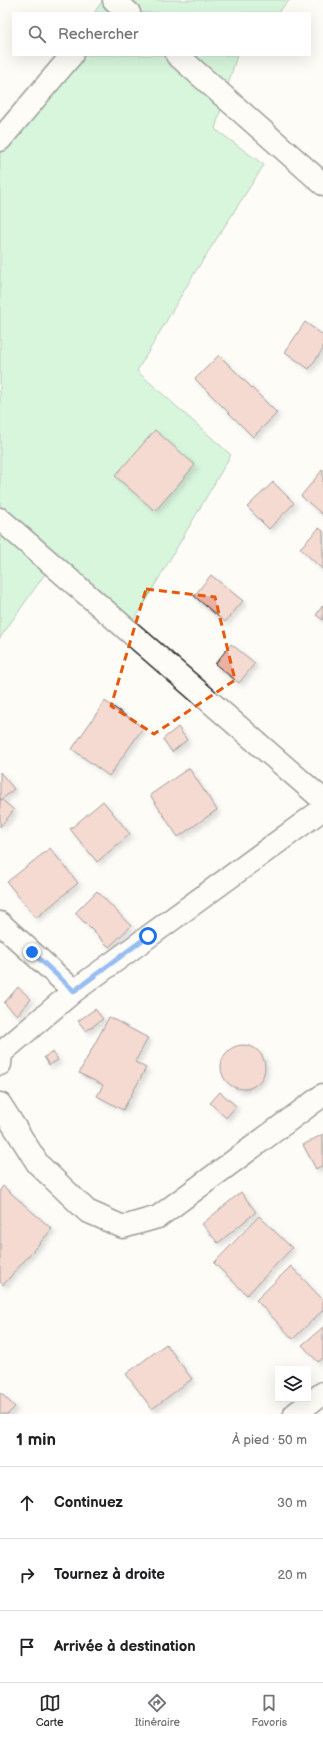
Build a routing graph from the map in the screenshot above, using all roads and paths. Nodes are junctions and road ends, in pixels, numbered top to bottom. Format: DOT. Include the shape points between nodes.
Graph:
graph roads {
  1 [pos="71,56"];
  2 [pos="177,56"];
  3 [pos="0,140"];
  4 [pos="323,184"];
  5 [pos="0,519"];
  6 [pos="323,800"];
  7 [pos="323,809"];
  8 [pos="0,923"];
  9 [pos="74,991"];
  10 [pos="0,1064"];
  11 [pos="323,1095"];
  12 [pos="0,1104"];
  13 [pos="323,1393"];
  14 [pos="295,1414"];
  1 -- 3 [label="street"];
  2 -- 4 [label="street"];
  5 -- 6 [label="street"];
  7 -- 9 [label="street"];
  8 -- 9 [label="street"];
  9 -- 10 [label="street" via="1,1053"];
  11 -- 12 [label="street" via="158,1217 123,1227 88,1211 38,1164"];
  13 -- 14 [label="street"];
}
